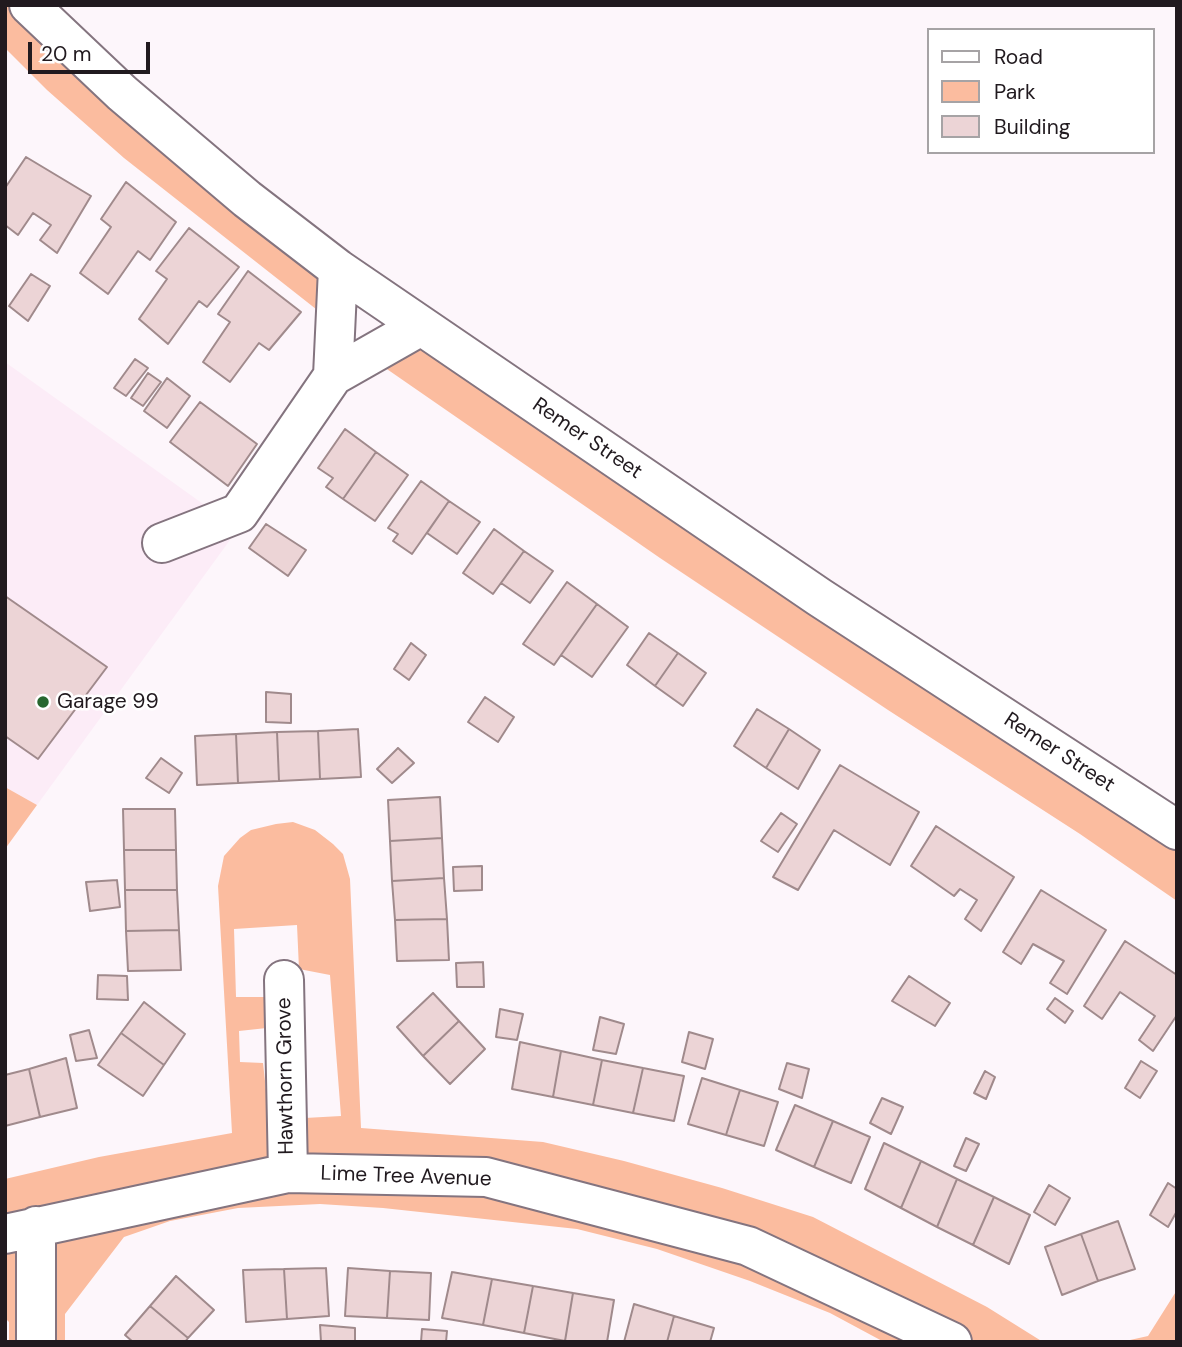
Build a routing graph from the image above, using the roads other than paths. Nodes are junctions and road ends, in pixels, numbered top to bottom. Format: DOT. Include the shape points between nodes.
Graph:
graph roads {
  1 [pos="29,5"];
  2 [pos="338,269"];
  3 [pos="421,326"];
  4 [pos="333,376"];
  5 [pos="162,543"];
  6 [pos="1177,830"];
  7 [pos="284,980"];
  8 [pos="288,1173"];
  9 [pos="21,1230"];
  10 [pos="36,1342"];
  11 [pos="952,1342"];
  1 -- 2 [label="street, Remer Street" via="122,93"];
  2 -- 3 [label="street, Remer Street"];
  2 -- 4 [label="street"];
  3 -- 4 [label="street"];
  3 -- 6 [label="street, Remer Street" via="819,597"];
  4 -- 5 [label="street" via="239,513"];
  7 -- 8 [label="street, Hawthorn Grove"];
  8 -- 9 [label="street, Lime Tree Avenue"];
  8 -- 11 [label="street, Lime Tree Avenue" via="486,1177 748,1247"];
  9 -- 10 [label="street"];
}
